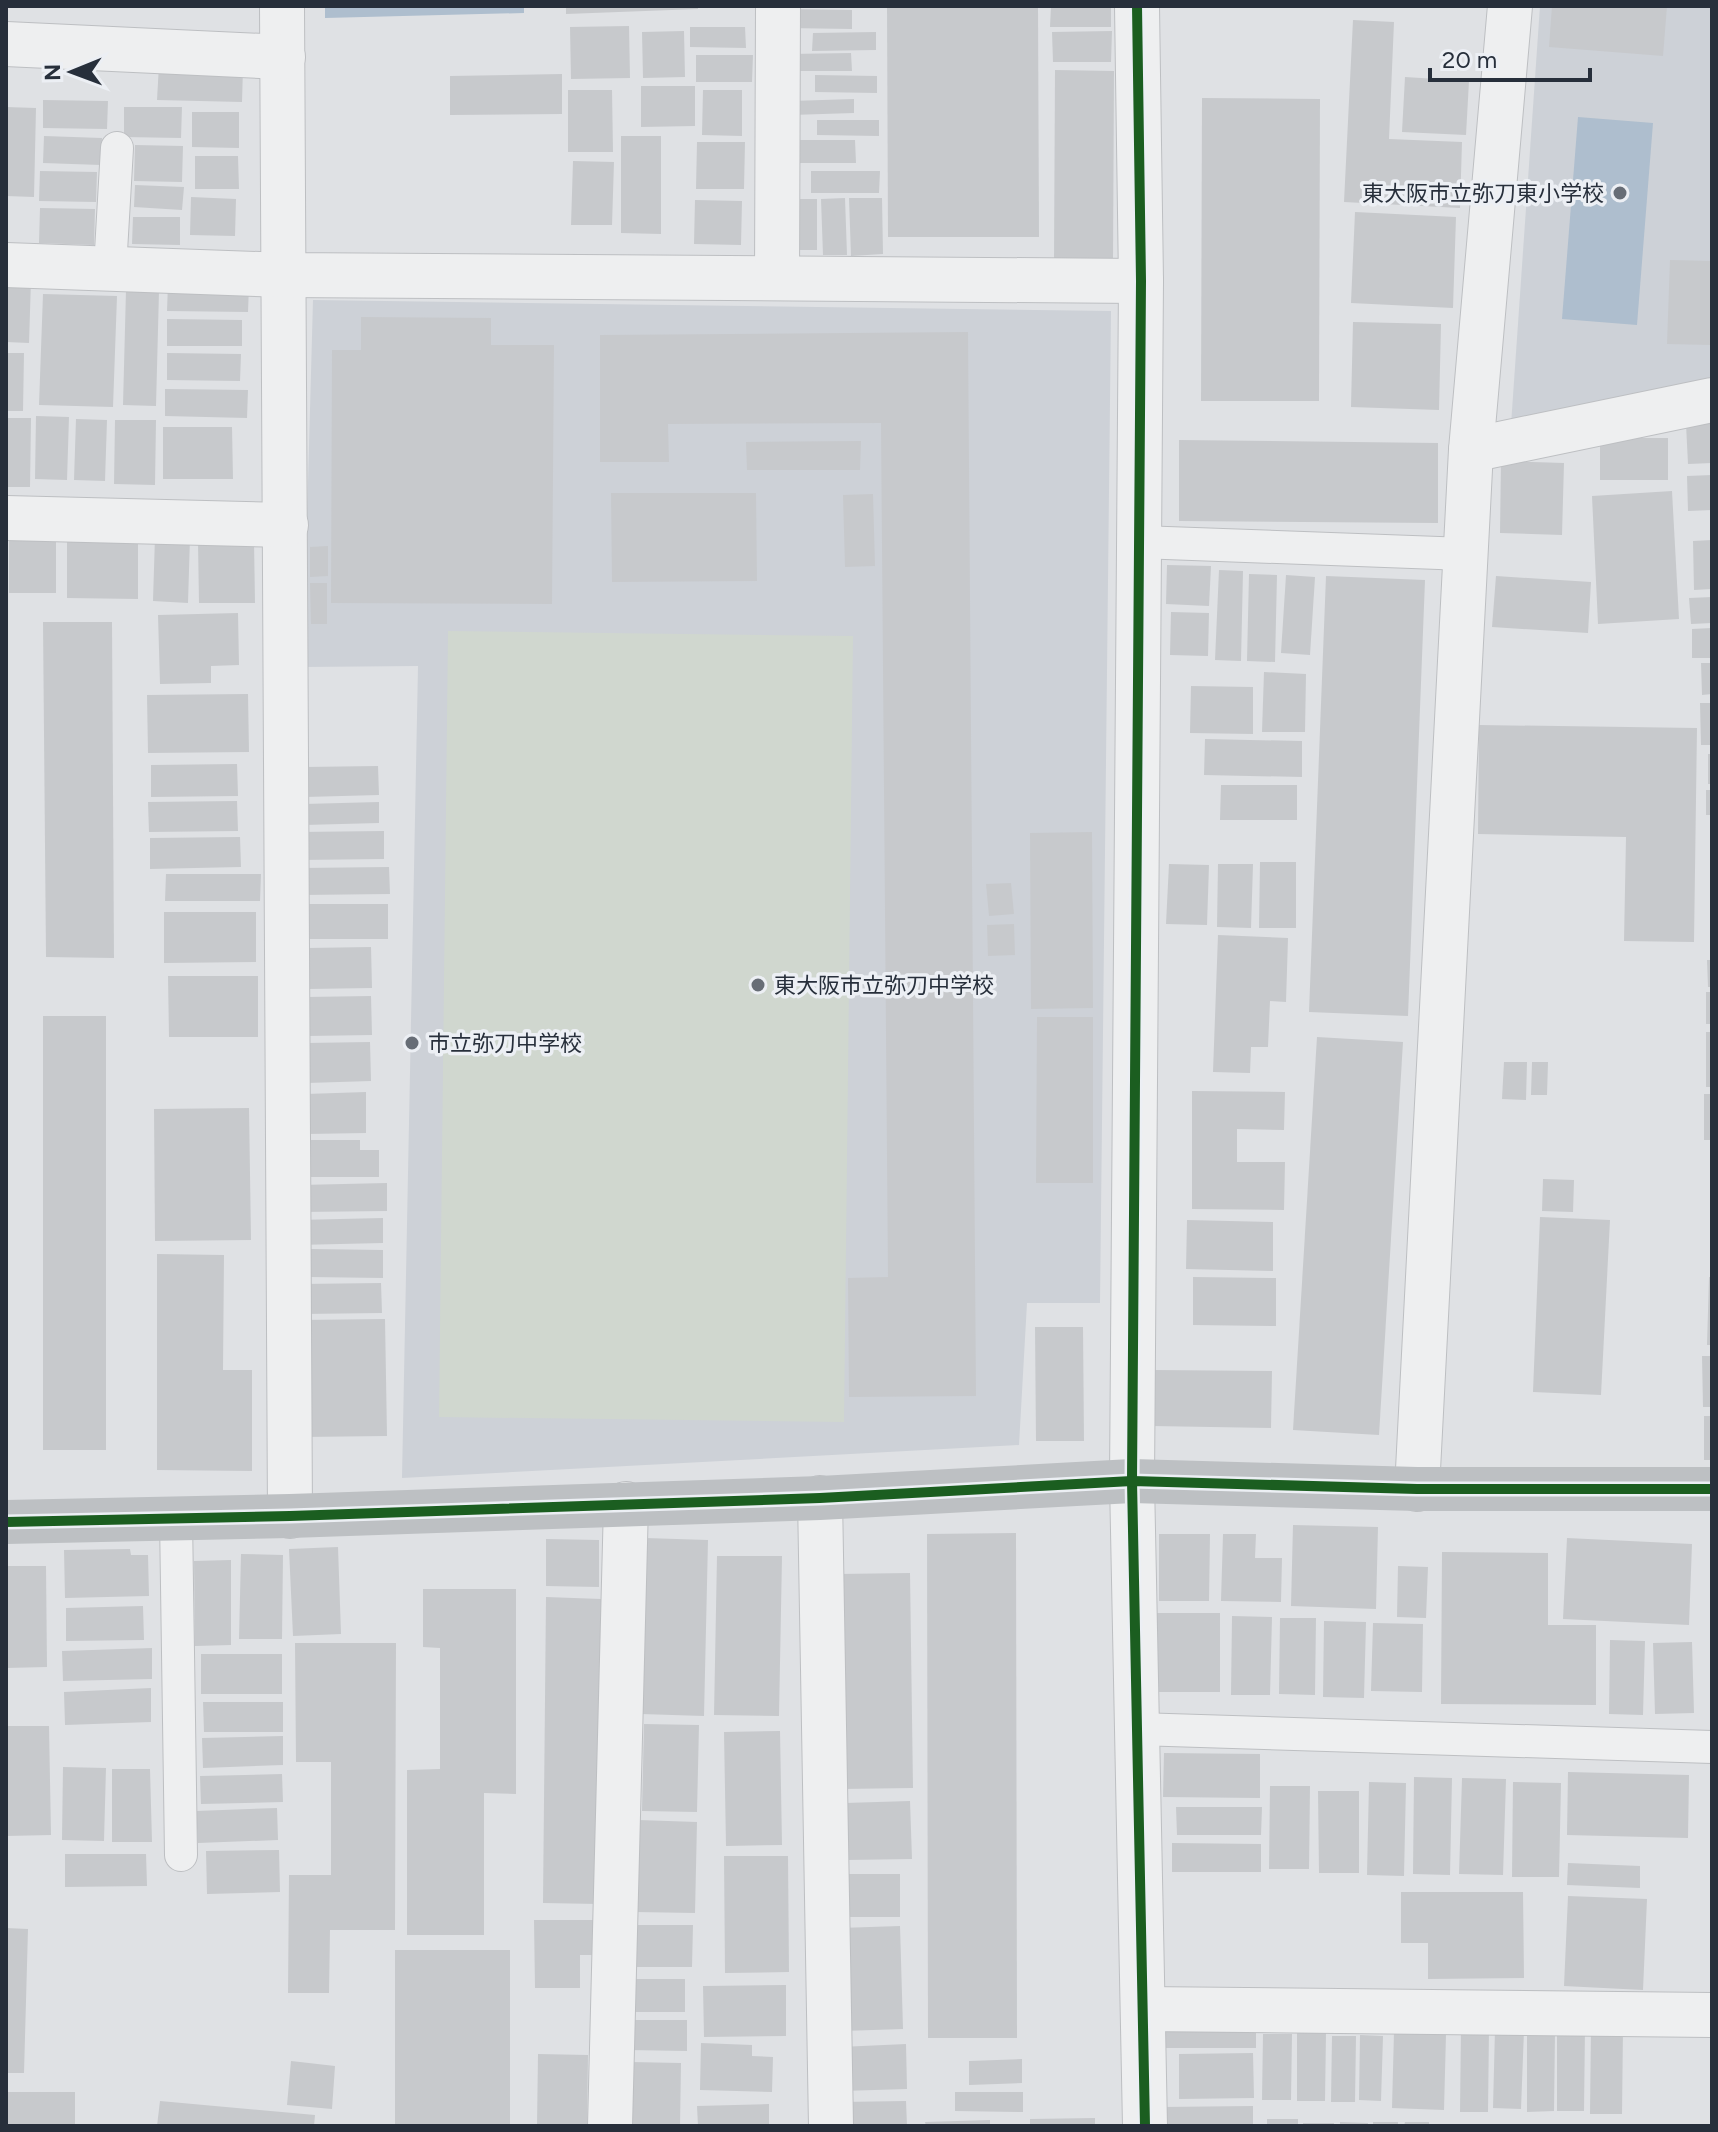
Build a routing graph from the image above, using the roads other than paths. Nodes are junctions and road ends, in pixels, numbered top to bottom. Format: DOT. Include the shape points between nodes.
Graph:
graph roads {
  1 [pos="282,6"];
  2 [pos="778,6"];
  3 [pos="1137,6"];
  4 [pos="1510,6"];
  5 [pos="6,44"];
  6 [pos="283,57"];
  7 [pos="117,148"];
  8 [pos="6,265"];
  9 [pos="110,269"];
  10 [pos="285,275"];
  11 [pos="777,278"];
  12 [pos="1141,281"];
  13 [pos="1712,400"];
  14 [pos="1471,450"];
  15 [pos="6,518"];
  16 [pos="286,525"];
  17 [pos="1139,542"];
  18 [pos="1466,554"];
  19 [pos="1132,1481"];
  20 [pos="1417,1489"];
  21 [pos="1712,1489"];
  22 [pos="820,1498"];
  23 [pos="626,1504"];
  24 [pos="290,1516"];
  25 [pos="176,1518"];
  26 [pos="6,1522"];
  27 [pos="1137,1729"];
  28 [pos="1712,1747"];
  29 [pos="181,1855"];
  30 [pos="1143,2009"];
  31 [pos="1712,2015"];
  32 [pos="610,2126"];
  33 [pos="831,2126"];
  34 [pos="1145,2126"];
  1 -- 6 [label="street"];
  2 -- 11 [label="street"];
  3 -- 12 [label="street"];
  4 -- 14 [label="street"];
  5 -- 6 [label="street"];
  6 -- 10 [label="street"];
  7 -- 9 [label="lane"];
  8 -- 9 [label="street"];
  9 -- 10 [label="street"];
  10 -- 11 [label="street"];
  10 -- 16 [label="street"];
  11 -- 12 [label="street"];
  12 -- 17 [label="street"];
  13 -- 14 [label="street"];
  14 -- 18 [label="street"];
  15 -- 16 [label="street"];
  16 -- 24 [label="street"];
  17 -- 18 [label="lane"];
  17 -- 19 [label="street"];
  18 -- 20 [label="street"];
  19 -- 20 [label="street"];
  19 -- 22 [label="street"];
  19 -- 27 [label="street"];
  20 -- 21 [label="street"];
  22 -- 23 [label="street"];
  22 -- 33 [label="street"];
  23 -- 24 [label="street"];
  23 -- 32 [label="street"];
  24 -- 25 [label="street"];
  25 -- 26 [label="street"];
  25 -- 29 [label="lane"];
  27 -- 28 [label="lane"];
  27 -- 30 [label="street"];
  30 -- 31 [label="street"];
  30 -- 34 [label="street"];
}
